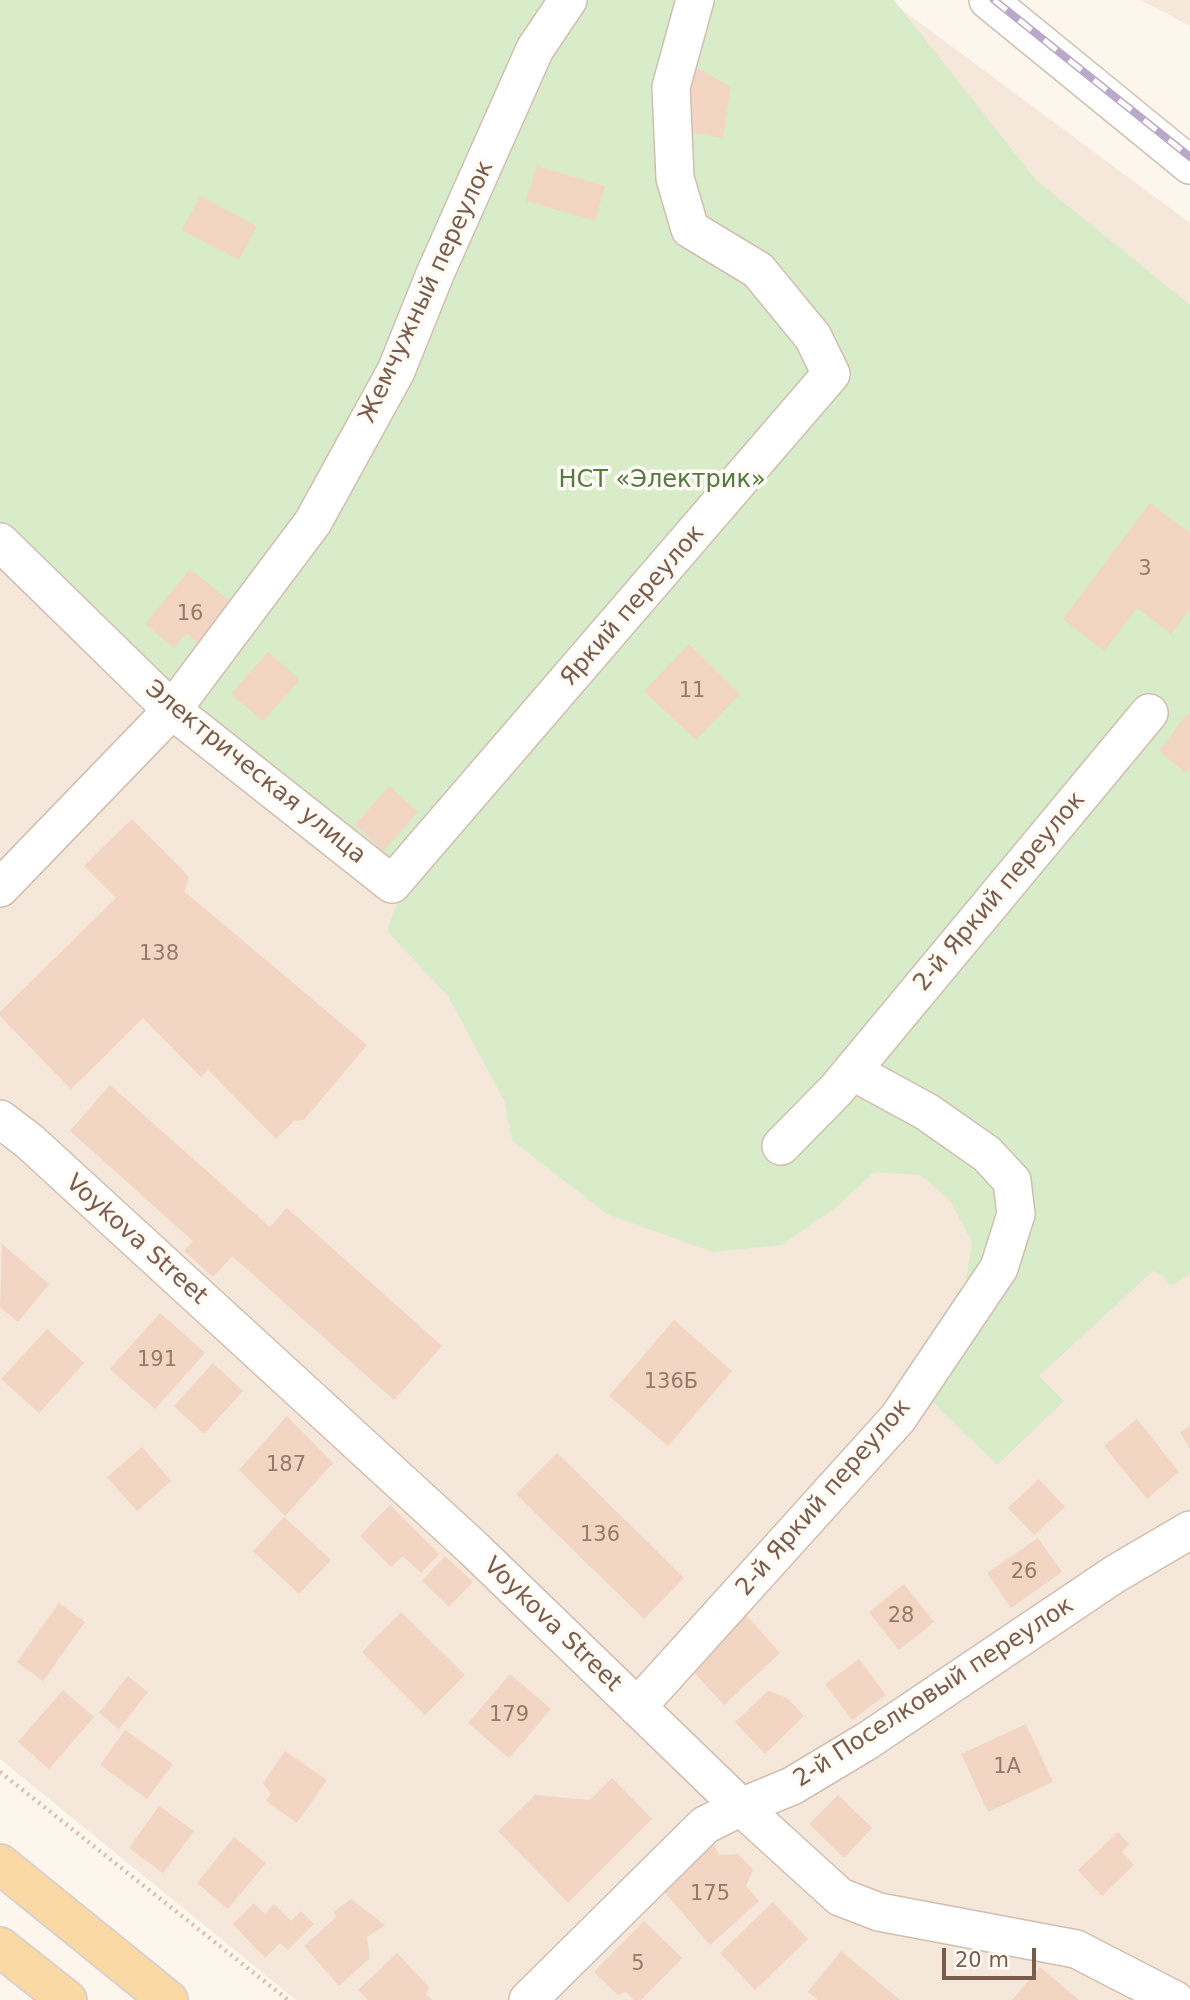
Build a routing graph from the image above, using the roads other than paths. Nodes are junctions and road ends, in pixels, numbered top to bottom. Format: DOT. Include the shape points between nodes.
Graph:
graph roads {
  1 [pos="568,0"];
  2 [pos="695,0"];
  3 [pos="988,0"];
  4 [pos="1190,165"];
  5 [pos="0,542"];
  6 [pos="172,710"];
  7 [pos="1149,713"];
  8 [pos="392,884"];
  9 [pos="0,888"];
  10 [pos="852,1071"];
  11 [pos="0,1119"];
  12 [pos="781,1146"];
  13 [pos="1190,1530"];
  14 [pos="637,1707"];
  15 [pos="741,1807"];
  16 [pos="0,1864"];
  17 [pos="0,1947"];
  18 [pos="67,2000"];
  19 [pos="168,2000"];
  20 [pos="528,2000"];
  21 [pos="1175,2000"];
  1 -- 6 [label="street, Жемчужный переулок" via="535,49 396,371 320,511"];
  2 -- 8 [label="street, Яркий переулок" via="671,87 675,178 690,229 758,270 813,337 831,374"];
  3 -- 4 [label="street"];
  5 -- 6 [label="street, Электрическая улица"];
  6 -- 8 [label="street, Электрическая улица"];
  6 -- 9 [label="street, Жемчужный переулок"];
  7 -- 10 [label="street, 2-й Яркий переулок"];
  10 -- 12 [label="street, 2-й Яркий переулок"];
  10 -- 14 [label="street, 2-й Яркий переулок" via="928,1112 987,1154 1012,1181 1016,1214 999,1268 898,1418"];
  11 -- 14 [label="street, Voykova Street" via="473,1548"];
  13 -- 15 [label="street, 2-й Поселковый переулок" via="1115,1574 856,1747 792,1786"];
  14 -- 15 [label="street, Voykova Street"];
  15 -- 20 [label="street, 2-й Поселковый переулок" via="705,1825"];
  15 -- 21 [label="street, Voykova Street" via="840,1897 879,1912 1076,1949"];
  16 -- 19 [label="main road"];
  17 -- 18 [label="main road"];
}
